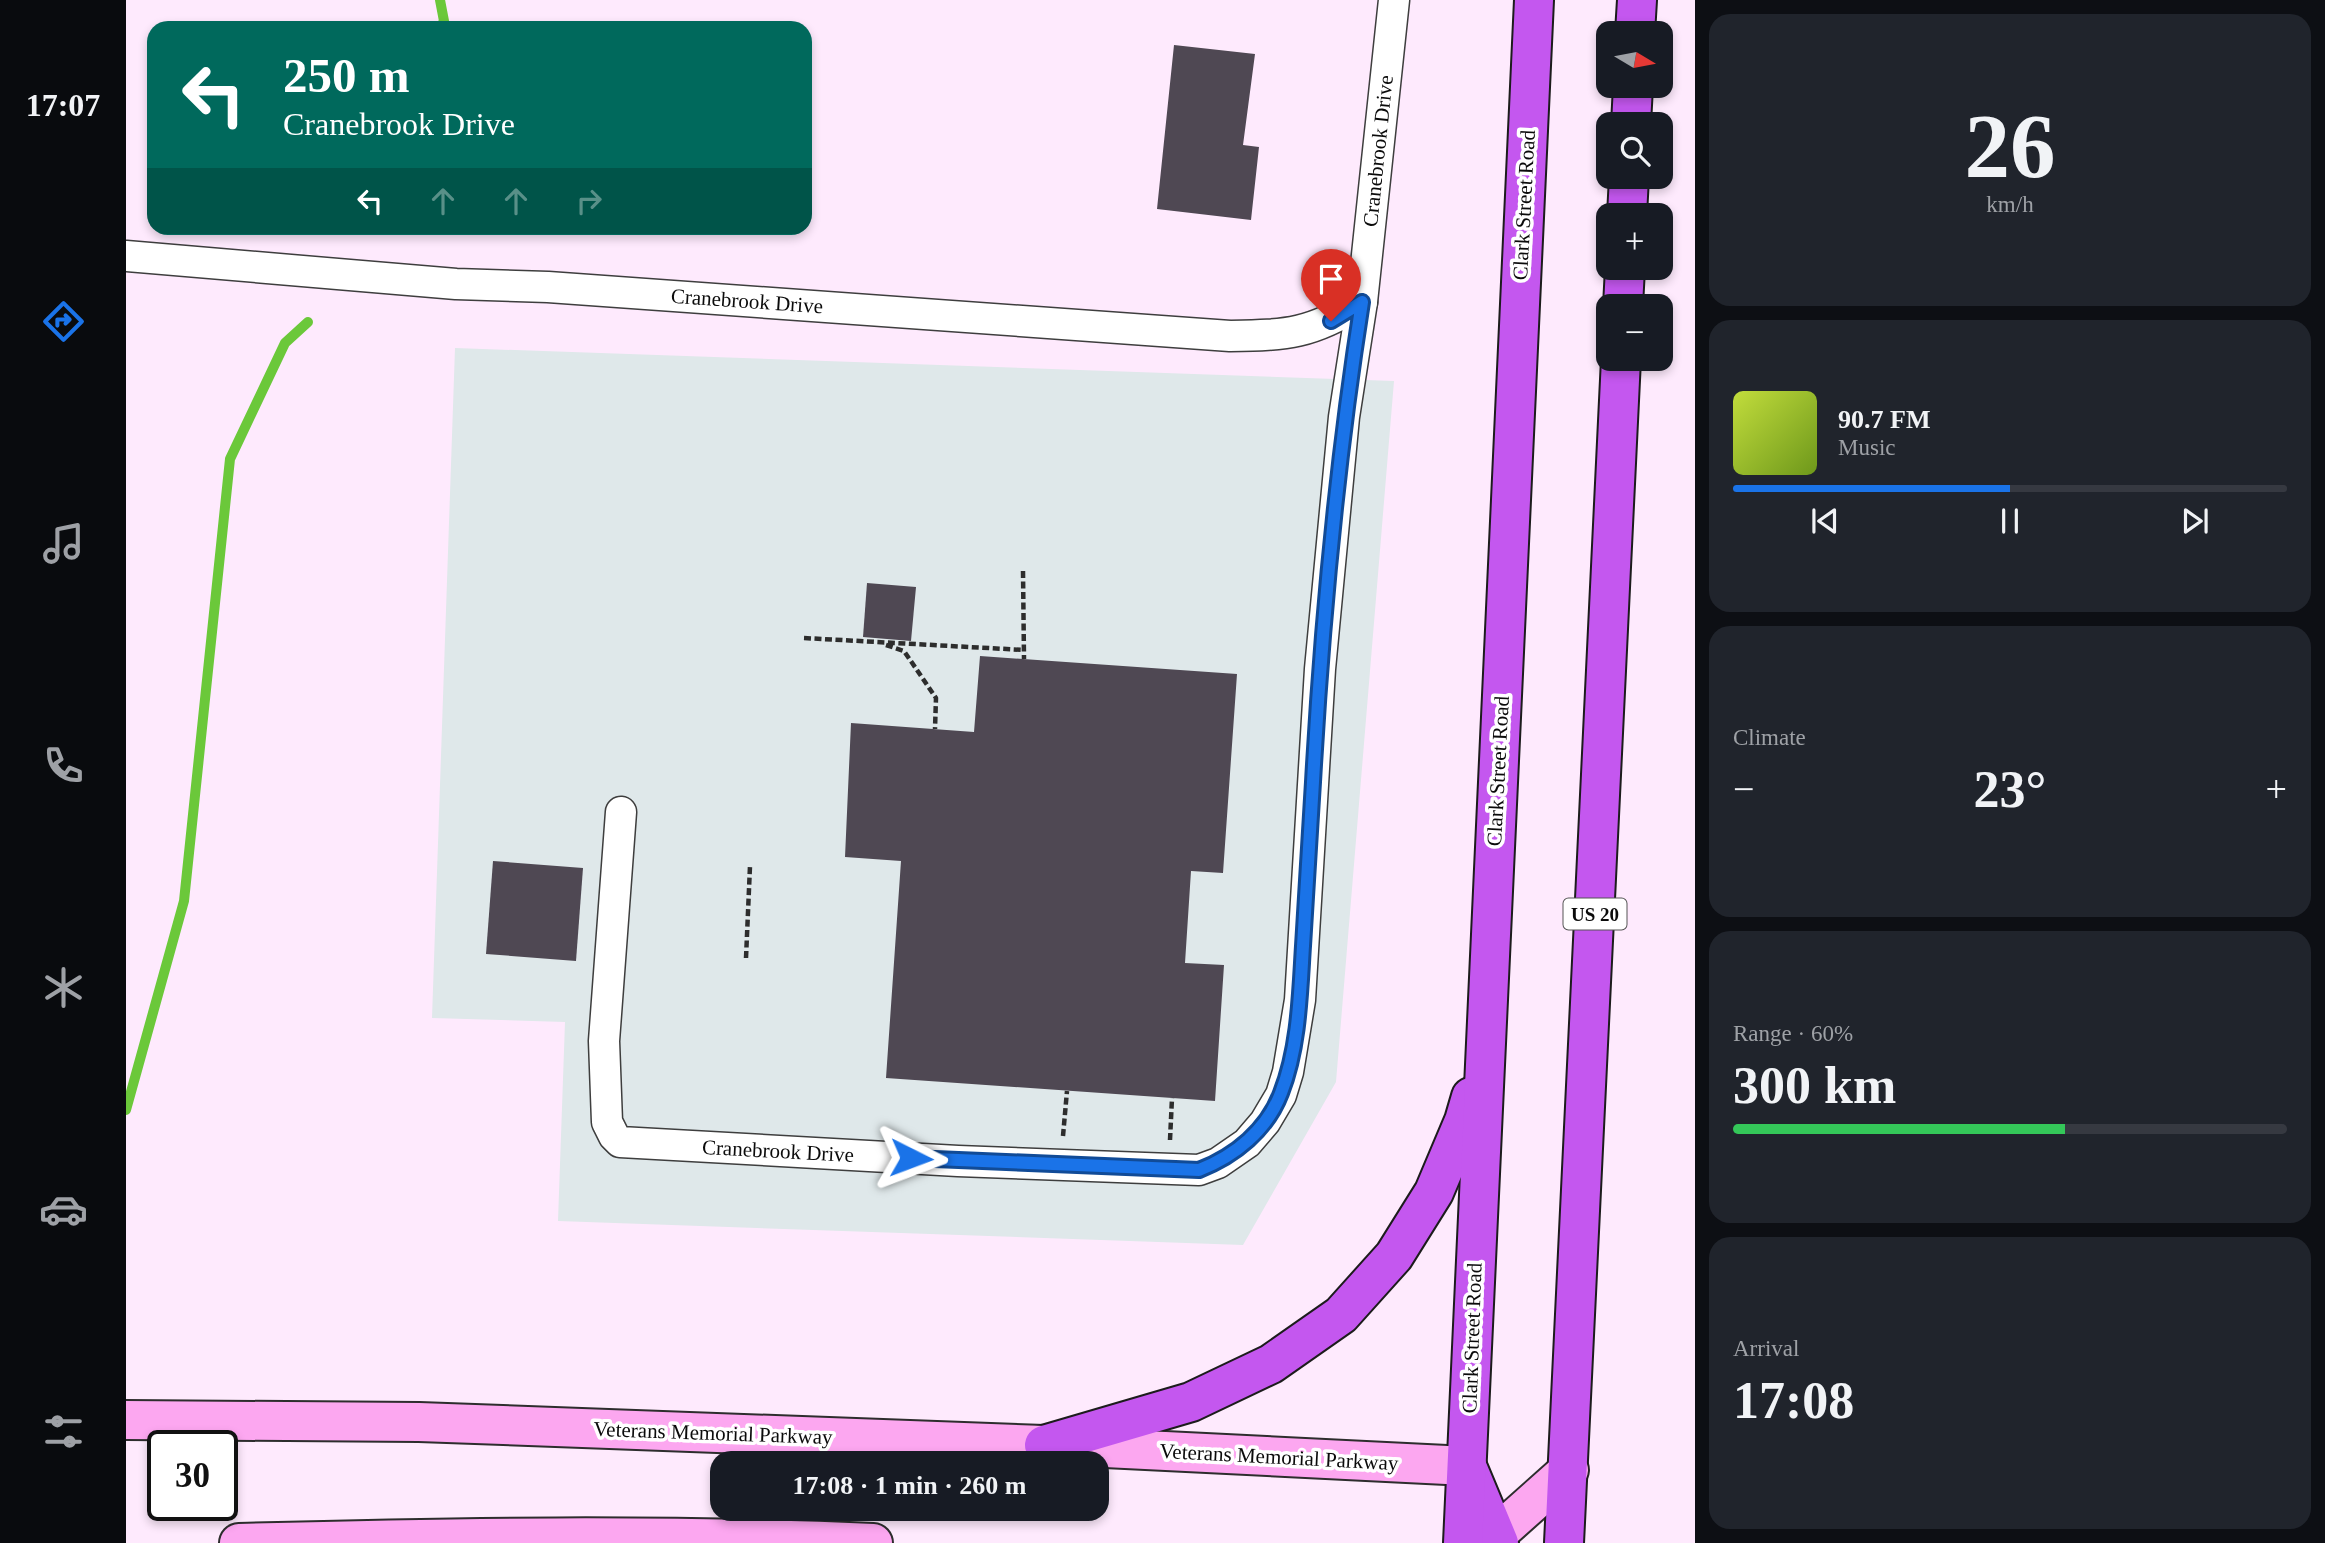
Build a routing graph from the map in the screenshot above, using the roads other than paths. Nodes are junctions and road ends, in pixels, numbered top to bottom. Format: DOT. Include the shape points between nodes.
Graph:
graph roads {
  1 [pos="1394,0"];
  2 [pos="1534,0"];
  3 [pos="1637,0"];
  4 [pos="1636,21"];
  5 [pos="126,256"];
  6 [pos="1362,302"];
  7 [pos="1620,371"];
  8 [pos="621,812"];
  9 [pos="1485,1044"];
  10 [pos="126,1420"];
  11 [pos="1044,1445"];
  12 [pos="1467,1466"];
  13 [pos="1569,1470"];
  14 [pos="1487,1541"];
  15 [pos="239,1543"];
  16 [pos="873,1543"];
  17 [pos="1564,1543"];
  1 -- 6 [label="street, Cranebrook Drive"];
  2 -- 9 [label="highway, Clark Street Road"];
  3 -- 4 [label="highway"];
  5 -- 6 [label="street, Cranebrook Drive" via="456,284 541,286 1230,336 1300,332 1331,321"];
  6 -- 8 [label="street, Cranebrook Drive" via="1344,417 1320,669 1300,1000 1288,1072 1270,1113 1247,1143 1218,1163 1199,1170 1168,1169 620,1142 607,1122 604,1041"];
  7 -- 13 [label="highway, US 20"];
  9 -- 11 [label="highway" via="1464,1121 1434,1192 1394,1255 1341,1315 1270,1364 1191,1402"];
  9 -- 12 [label="highway, Clark Street Road"];
  10 -- 11 [label="main road, Veterans Memorial Parkway" via="419,1422"];
  11 -- 12 [label="main road, Veterans Memorial Parkway"];
  12 -- 14 [label="highway"];
  13 -- 14 [label="main road"];
  13 -- 17 [label="highway, US 20"];
  15 -- 16 [label="main road" via="483,1536"];
}
